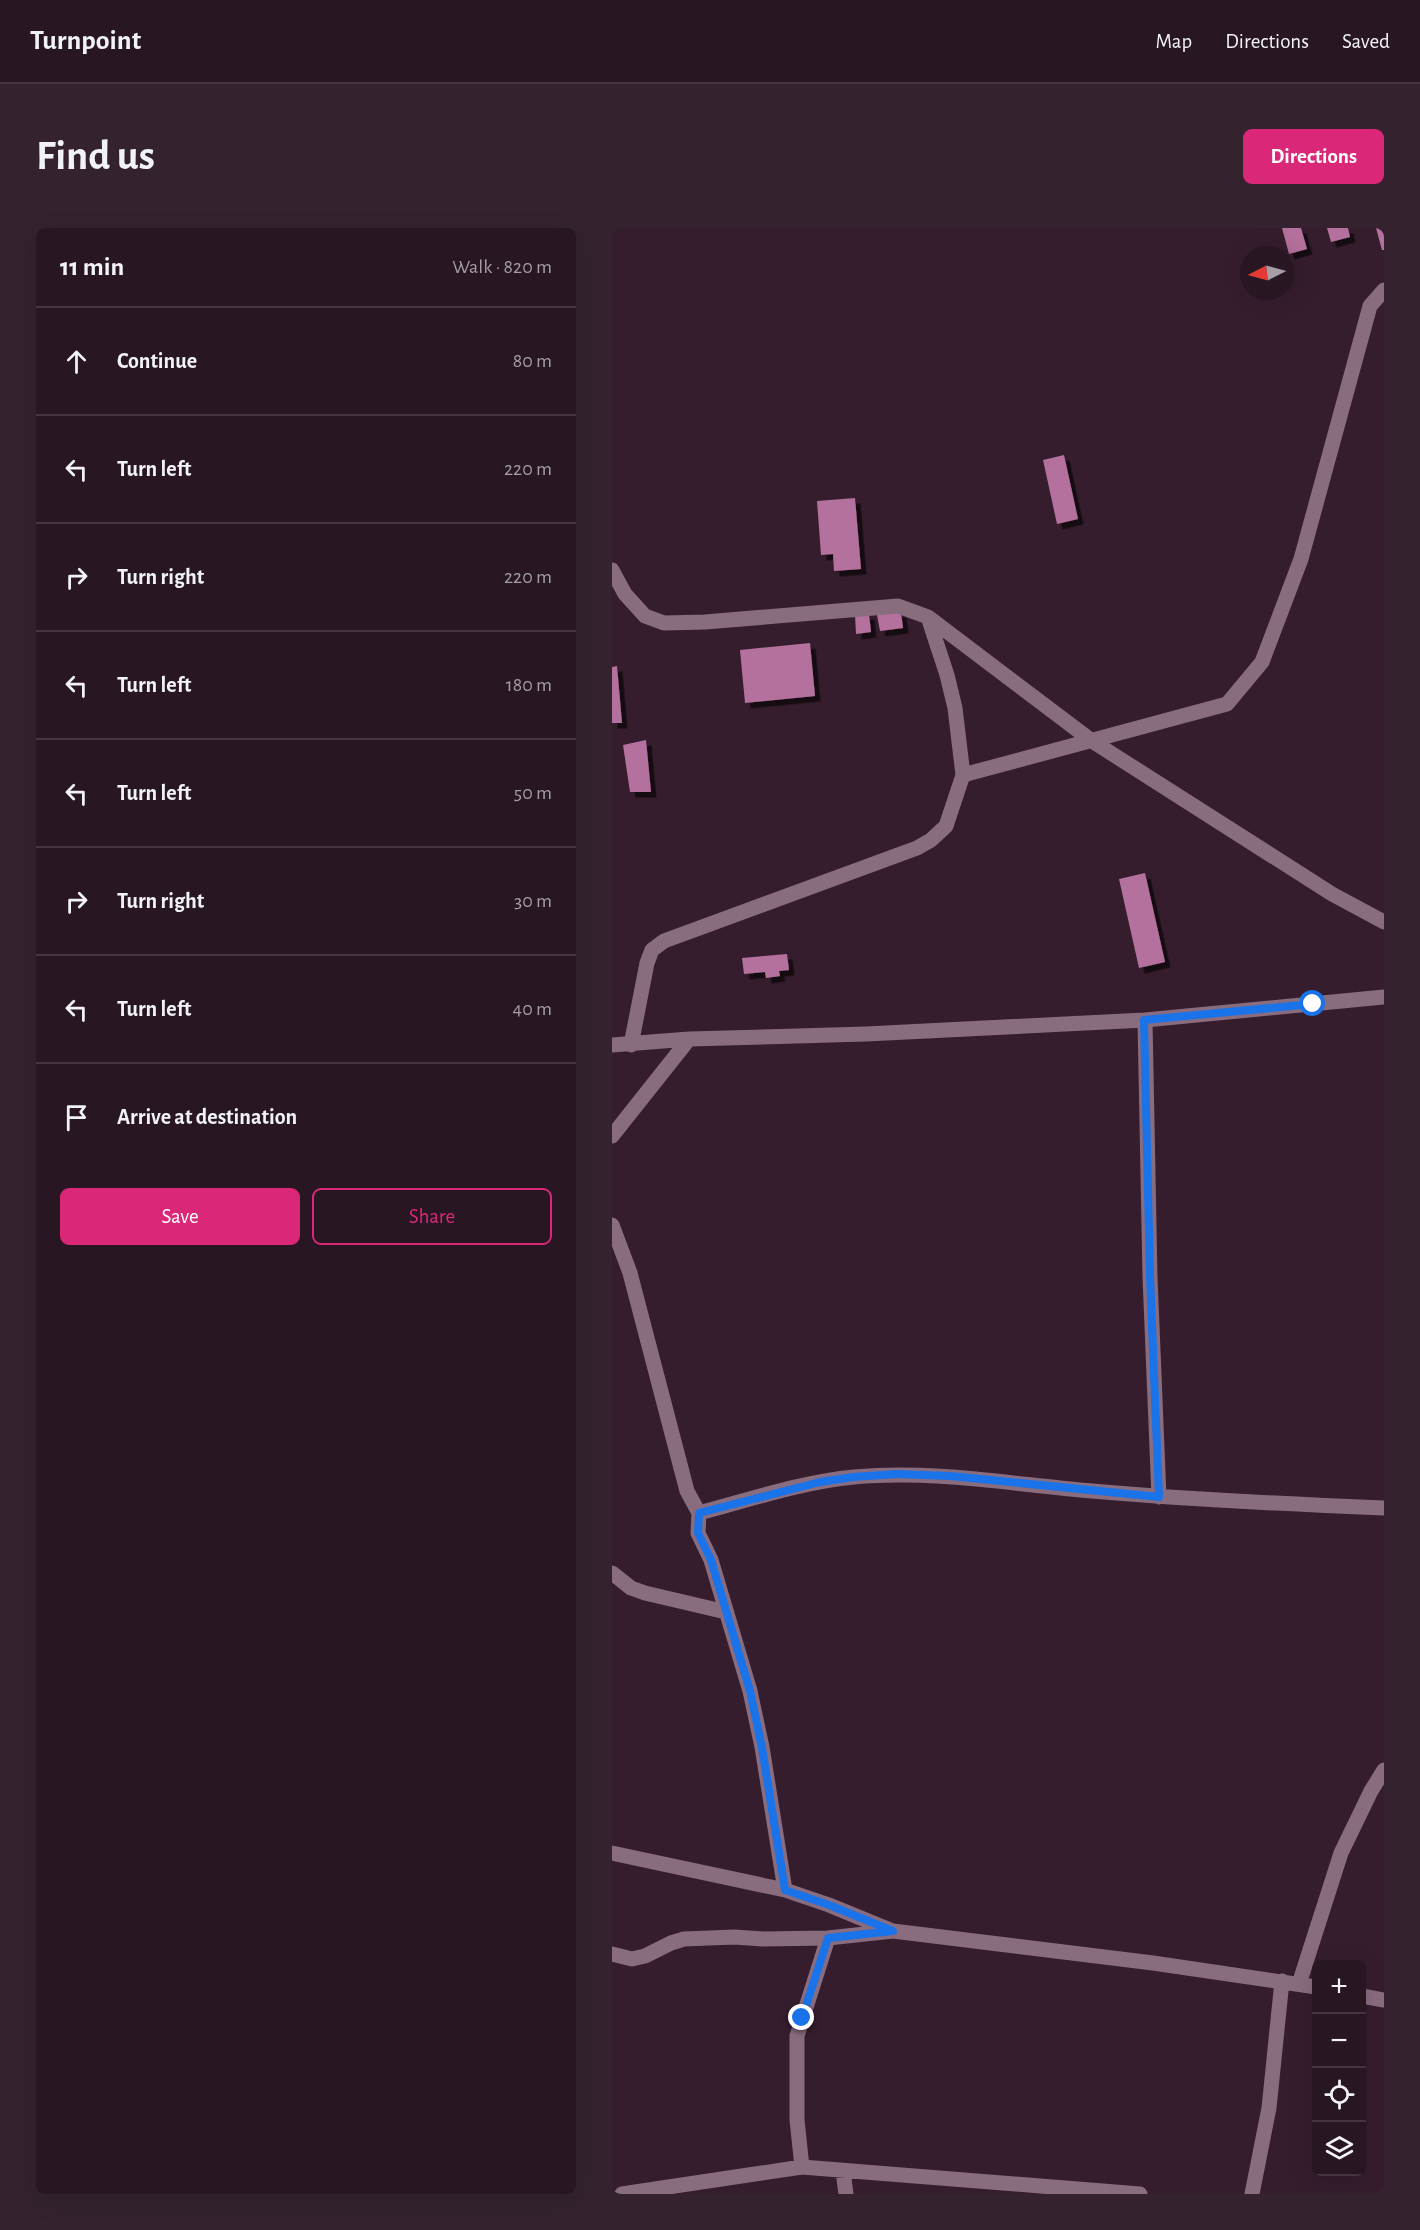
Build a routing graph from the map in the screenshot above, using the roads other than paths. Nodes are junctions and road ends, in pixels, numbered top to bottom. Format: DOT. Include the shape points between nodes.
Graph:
graph roads {
  1 [pos="1384,290"];
  2 [pos="612,570"];
  3 [pos="928,617"];
  4 [pos="1092,741"];
  5 [pos="963,775"];
  6 [pos="1384,922"];
  7 [pos="1384,997"];
  8 [pos="1144,1020"];
  9 [pos="688,1039"];
  10 [pos="612,1045"];
  11 [pos="631,1045"];
  12 [pos="612,1136"];
  13 [pos="612,1226"];
  14 [pos="1159,1497"];
  15 [pos="1384,1508"];
  16 [pos="699,1513"];
  17 [pos="612,1573"];
  18 [pos="726,1612"];
  19 [pos="1384,1770"];
  20 [pos="612,1853"];
  21 [pos="785,1890"];
  22 [pos="893,1931"];
  23 [pos="828,1938"];
  24 [pos="612,1954"];
  25 [pos="1282,1981"];
  26 [pos="1299,1984"];
  27 [pos="1312,1986"];
  28 [pos="1366,1997"];
  29 [pos="1384,2000"];
  30 [pos="802,2167"];
  31 [pos="843,2171"];
  32 [pos="622,2194"];
  33 [pos="846,2194"];
  34 [pos="1140,2194"];
  35 [pos="1252,2194"];
  1 -- 4 [label="street" via="1370,306 1301,559 1262,662 1227,704"];
  2 -- 3 [label="street" via="625,594 645,616 664,623 898,606"];
  3 -- 4 [label="street"];
  3 -- 5 [label="street" via="955,708"];
  4 -- 5 [label="street"];
  4 -- 6 [label="street" via="1332,894"];
  5 -- 11 [label="street" via="946,826 917,848 664,941 652,950"];
  7 -- 8 [label="street"];
  8 -- 9 [label="street"];
  8 -- 14 [label="street"];
  9 -- 11 [label="street"];
  9 -- 12 [label="street"];
  10 -- 11 [label="street"];
  13 -- 16 [label="street" via="630,1273 687,1491"];
  14 -- 15 [label="street"];
  14 -- 16 [label="street" via="897,1474 820,1482"];
  16 -- 18 [label="street" via="698,1533 711,1560"];
  17 -- 18 [label="street" via="645,1593"];
  18 -- 21 [label="street" via="760,1736"];
  19 -- 26 [label="street" via="1341,1853"];
  20 -- 21 [label="street"];
  21 -- 22 [label="street"];
  22 -- 23 [label="street"];
  22 -- 25 [label="street"];
  23 -- 24 [label="street" via="684,1939 639,1958"];
  23 -- 30 [label="street" via="797,2036 797,2120"];
  25 -- 26 [label="street"];
  25 -- 35 [label="street" via="1269,2108"];
  26 -- 27 [label="street"];
  28 -- 29 [label="street"];
  30 -- 31 [label="street"];
  30 -- 32 [label="street"];
  31 -- 33 [label="street"];
  31 -- 34 [label="street"];
}
